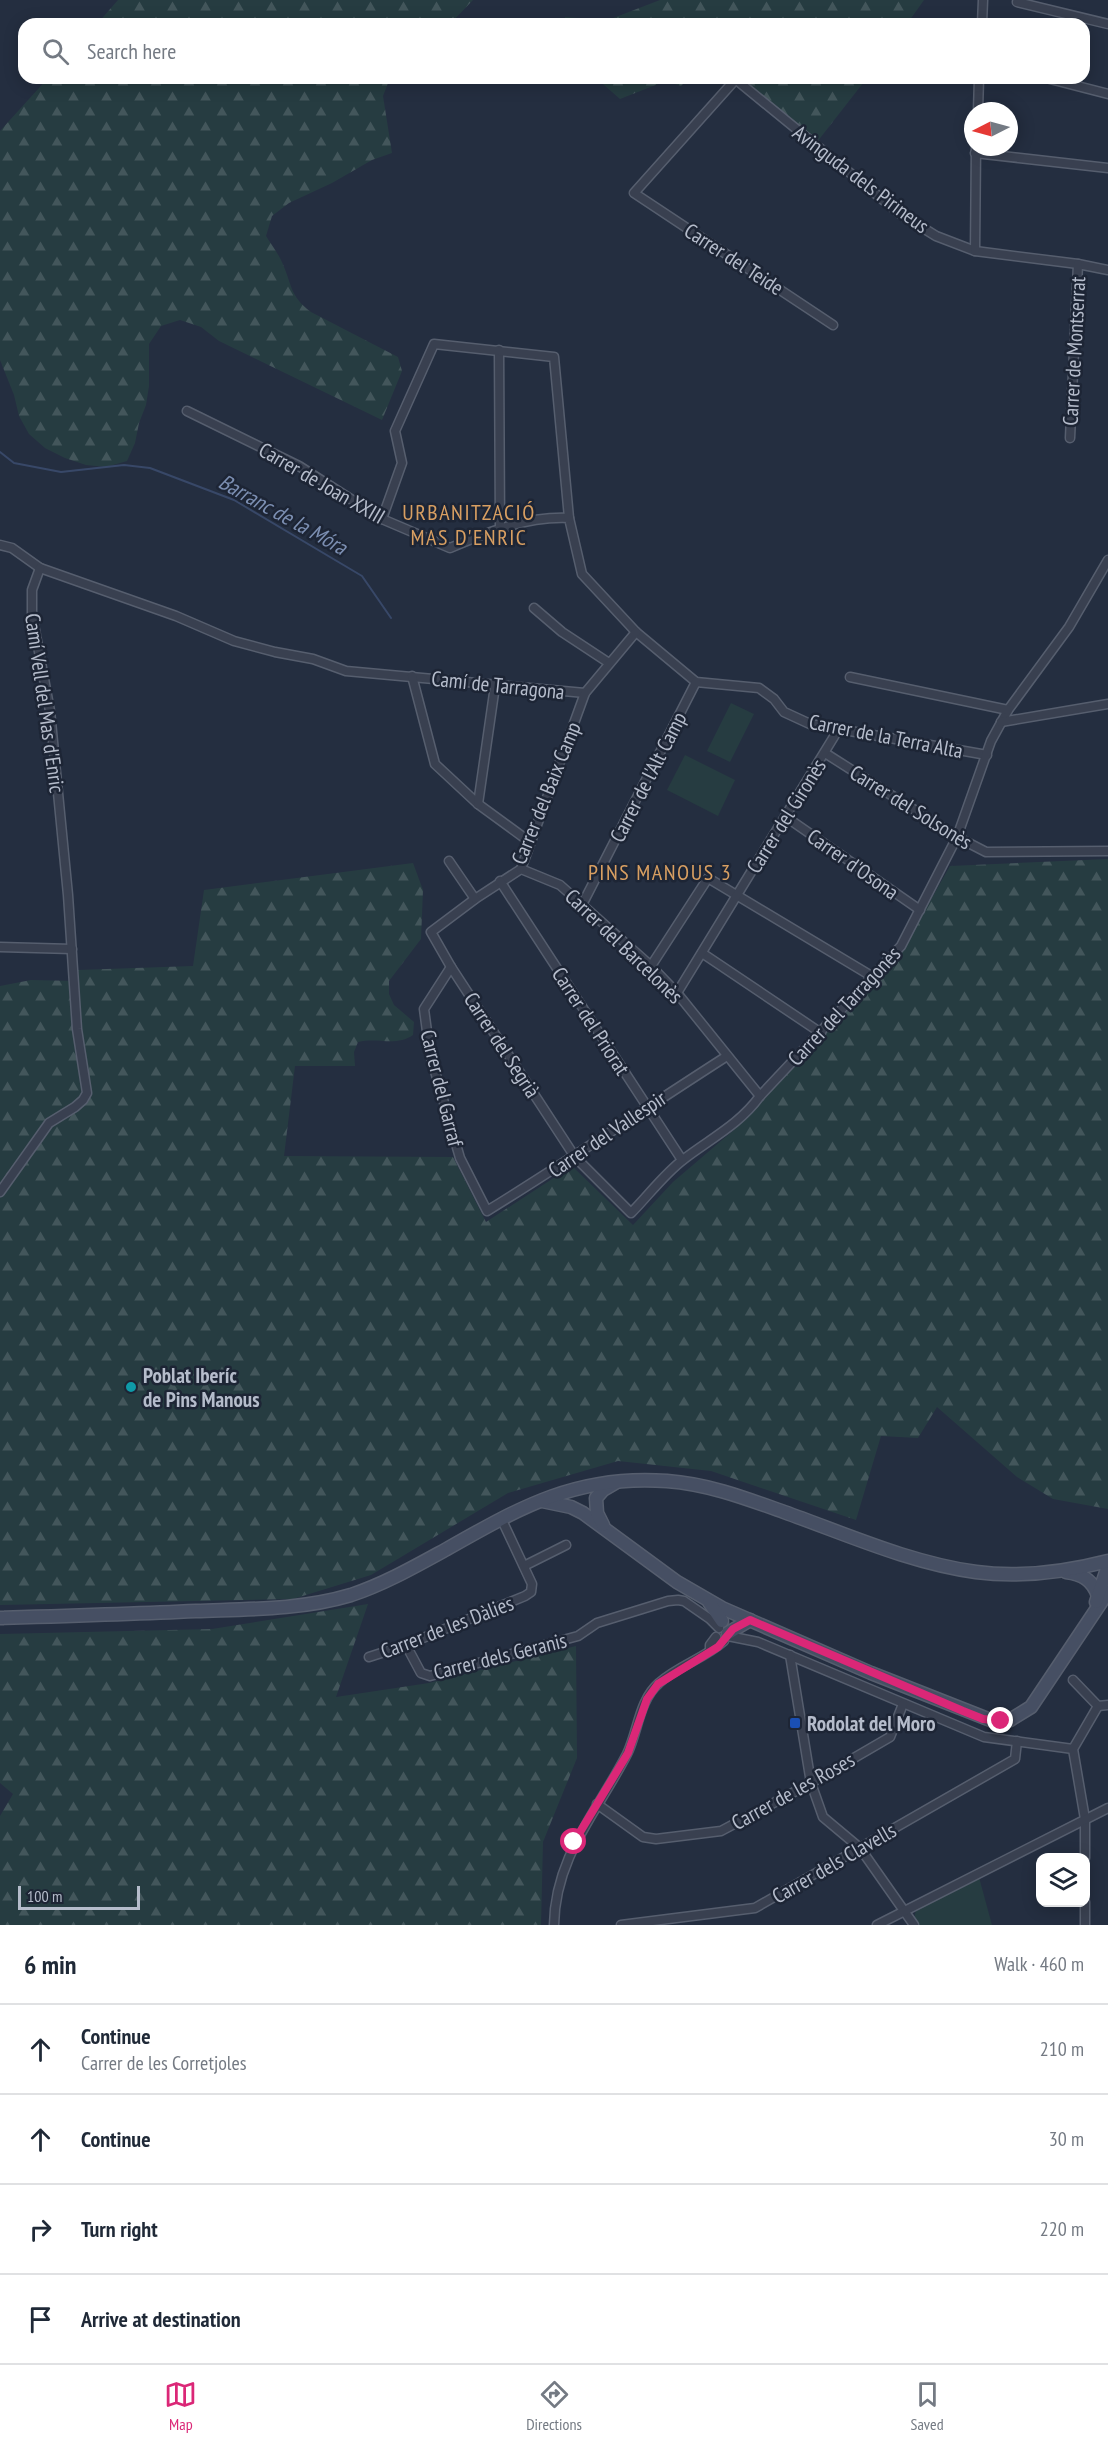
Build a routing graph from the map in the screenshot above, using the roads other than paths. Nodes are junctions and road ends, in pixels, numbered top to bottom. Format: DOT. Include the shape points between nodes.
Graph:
graph roads {
  1 [pos="983,0"];
  2 [pos="1017,2"];
  3 [pos="982,18"];
  4 [pos="1083,18"];
  5 [pos="1090,20"];
  6 [pos="1108,24"];
  7 [pos="730,84"];
  8 [pos="740,84"];
  9 [pos="979,84"];
  10 [pos="1069,84"];
  11 [pos="1108,94"];
  12 [pos="978,102"];
  13 [pos="975,156"];
  14 [pos="1018,156"];
  15 [pos="1108,168"];
  16 [pos="975,251"];
  17 [pos="1078,264"];
  18 [pos="1108,270"];
  19 [pos="833,325"];
  20 [pos="499,350"];
  21 [pos="187,411"];
  22 [pos="1070,438"];
  23 [pos="569,518"];
  24 [pos="382,519"];
  25 [pos="500,527"];
  26 [pos="0,545"];
  27 [pos="1108,560"];
  28 [pos="40,568"];
  29 [pos="534,608"];
  30 [pos="636,632"];
  31 [pos="609,663"];
  32 [pos="412,676"];
  33 [pos="850,676"];
  34 [pos="696,682"];
  35 [pos="495,686"];
  36 [pos="585,693"];
  37 [pos="1108,704"];
  38 [pos="1008,710"];
  39 [pos="1001,722"];
  40 [pos="838,730"];
  41 [pos="825,753"];
  42 [pos="987,755"];
  43 [pos="478,804"];
  44 [pos="786,817"];
  45 [pos="957,837"];
  46 [pos="530,842"];
  47 [pos="1108,851"];
  48 [pos="449,861"];
  49 [pos="521,869"];
  50 [pos="500,881"];
  51 [pos="737,895"];
  52 [pos="475,898"];
  53 [pos="583,903"];
  54 [pos="920,910"];
  55 [pos="431,932"];
  56 [pos="0,947"];
  57 [pos="72,949"];
  58 [pos="702,953"];
  59 [pos="651,966"];
  60 [pos="451,967"];
  61 [pos="873,977"];
  62 [pos="677,993"];
  63 [pos="821,1033"];
  64 [pos="727,1056"];
  65 [pos="760,1096"];
  66 [pos="647,1107"];
  67 [pos="575,1158"];
  68 [pos="682,1160"];
  69 [pos="0,1192"];
  70 [pos="487,1211"];
  71 [pos="619,1481"];
  72 [pos="582,1488"];
  73 [pos="538,1501"];
  74 [pos="596,1502"];
  75 [pos="581,1511"];
  76 [pos="501,1518"];
  77 [pos="603,1525"];
  78 [pos="566,1545"];
  79 [pos="1108,1561"];
  80 [pos="524,1566"];
  81 [pos="1108,1566"];
  82 [pos="1059,1571"];
  83 [pos="1103,1594"];
  84 [pos="0,1618"];
  85 [pos="726,1630"];
  86 [pos="406,1644"];
  87 [pos="790,1655"];
  88 [pos="369,1657"];
  89 [pos="1072,1680"];
  90 [pos="903,1704"];
  91 [pos="1108,1705"];
  92 [pos="1098,1706"];
  93 [pos="1017,1741"];
  94 [pos="1073,1749"];
  95 [pos="811,1783"];
  96 [pos="597,1804"];
  97 [pos="1108,1808"];
  98 [pos="1086,1819"];
  99 [pos="860,1848"];
  100 [pos="1085,1853"];
  101 [pos="1085,1907"];
  102 [pos="904,1910"];
  103 [pos="647,1924"];
  104 [pos="554,1925"];
  105 [pos="621,1925"];
  106 [pos="877,1925"];
  107 [pos="914,1925"];
  108 [pos="1085,1925"];
  1 -- 3 [label="street"];
  2 -- 4 [label="street"];
  5 -- 6 [label="street"];
  7 -- 19 [label="street, Carrer del Teide" via="634,194"];
  8 -- 16 [label="street, Avinguda dels Pirineus" via="899,213 936,236"];
  9 -- 12 [label="street"];
  10 -- 11 [label="street"];
  13 -- 16 [label="street"];
  14 -- 15 [label="street"];
  16 -- 17 [label="street, Avinguda dels Pirineus"];
  17 -- 18 [label="street, Avinguda dels Pirineus"];
  17 -- 22 [label="street, Carrer de Montserrat"];
  20 -- 23 [label="street" via="554,357"];
  20 -- 24 [label="street" via="434,344 395,431 402,463"];
  20 -- 25 [label="street"];
  21 -- 24 [label="street, Carrer de Joan XXIII" via="299,466"];
  23 -- 25 [label="street, Carrer de Joan XXIII"];
  23 -- 30 [label="street" via="582,574"];
  24 -- 25 [label="street, Carrer de Joan XXIII" via="450,548"];
  26 -- 28 [label="street" via="12,548"];
  27 -- 38 [label="street, Carrer del Tarragonès" via="1069,627"];
  28 -- 32 [label="street" via="234,641 313,659 346,671"];
  28 -- 57 [label="street, Camí Vell del Mas d'Enric" via="32,590 32,614 50,711"];
  29 -- 31 [label="street"];
  30 -- 31 [label="street, Carrer del Baix Camp"];
  30 -- 34 [label="street"];
  31 -- 36 [label="street, Carrer del Baix Camp"];
  32 -- 35 [label="street, Camí de Tarragona"];
  32 -- 43 [label="street" via="435,764"];
  33 -- 38 [label="street"];
  34 -- 40 [label="street, Carrer de la Terra Alta" via="759,688 784,712 810,724"];
  34 -- 53 [label="street, Carrer de l'Alt Camp"];
  35 -- 36 [label="street, Camí de Tarragona"];
  35 -- 43 [label="street"];
  36 -- 46 [label="street, Carrer del Baix Camp"];
  37 -- 39 [label="street"];
  38 -- 39 [label="street, Carrer del Tarragonès"];
  39 -- 42 [label="street, Carrer del Tarragonès"];
  40 -- 41 [label="street, Carrer del Gironès"];
  40 -- 42 [label="street, Carrer de la Terra Alta"];
  41 -- 44 [label="street, Carrer del Gironès"];
  41 -- 45 [label="street, Carrer del Solsonès"];
  42 -- 45 [label="street, Carrer del Tarragonès"];
  43 -- 46 [label="street"];
  44 -- 51 [label="street, Carrer del Gironès"];
  44 -- 54 [label="street, Carrer d'Osona"];
  45 -- 47 [label="street, Carrer del Solsonès" via="986,852"];
  45 -- 54 [label="street, Carrer del Tarragonès"];
  46 -- 49 [label="street, Carrer del Baix Camp"];
  48 -- 52 [label="street"];
  49 -- 50 [label="street, Carrer del Baix Camp"];
  49 -- 53 [label="street, Carrer del Barcelonès" via="560,885"];
  50 -- 52 [label="street, Carrer del Baix Camp"];
  50 -- 66 [label="street, Carrer del Priorat"];
  51 -- 58 [label="street, Carrer del Gironès"];
  51 -- 59 [label="street" via="708,878"];
  51 -- 61 [label="street"];
  52 -- 55 [label="street, Carrer del Baix Camp"];
  53 -- 59 [label="street, Carrer del Barcelonès"];
  54 -- 61 [label="street, Carrer del Tarragonès" via="901,946"];
  55 -- 60 [label="street, Carrer del Segrià"];
  56 -- 57 [label="street"];
  57 -- 69 [label="street, Camí Vell del Mas d'Enric" via="77,1029 87,1093 75,1107 49,1124"];
  58 -- 62 [label="street, Carrer del Gironès"];
  58 -- 63 [label="street"];
  59 -- 62 [label="street, Carrer del Barcelonès"];
  60 -- 67 [label="street, Carrer del Segrià"];
  60 -- 70 [label="street, Carrer del Garraf" via="424,1010 460,1158"];
  61 -- 63 [label="street, Carrer del Tarragonès"];
  62 -- 64 [label="street, Carrer del Barcelonès"];
  63 -- 65 [label="street, Carrer del Tarragonès"];
  64 -- 65 [label="street, Carrer del Barcelonès"];
  64 -- 66 [label="street, Carrer del Vallespir"];
  65 -- 68 [label="street, Carrer del Tarragonès" via="722,1133"];
  66 -- 67 [label="street, Carrer del Vallespir"];
  66 -- 68 [label="street, Carrer del Priorat"];
  67 -- 68 [label="street, Carrer del Tarragonès" via="631,1214"];
  67 -- 70 [label="street, Carrer del Vallespir"];
  71 -- 72 [label="main road"];
  71 -- 74 [label="main road" via="603,1490"];
  71 -- 82 [label="main road" via="665,1481 724,1491 955,1568 1008,1574"];
  72 -- 73 [label="main road"];
  72 -- 74 [label="main road" via="592,1492"];
  72 -- 75 [label="main road" via="575,1500"];
  73 -- 75 [label="main road"];
  73 -- 76 [label="main road"];
  74 -- 75 [label="main road" via="593,1510"];
  74 -- 77 [label="main road"];
  75 -- 77 [label="main road"];
  76 -- 80 [label="street, Carrer de les Dàlies"];
  76 -- 84 [label="main road" via="398,1576 351,1595 314,1603 268,1610"];
  77 -- 85 [label="main road" via="708,1601"];
  78 -- 80 [label="street, Carrer de les Dàlies"];
  79 -- 82 [label="main road"];
  80 -- 86 [label="street, Carrer de les Dàlies" via="532,1584 531,1592 525,1596"];
  81 -- 83 [label="main road"];
  82 -- 83 [label="main road" via="1086,1577"];
  83 -- 85 [label="main road" via="1031,1707 1010,1720 993,1721 750,1620"];
  85 -- 86 [label="street, Carrer dels Geranis" via="684,1601 668,1601 597,1623 579,1636 430,1676 421,1673"];
  85 -- 87 [label="street"];
  85 -- 96 [label="street" via="710,1650 658,1684 647,1699 628,1753"];
  86 -- 88 [label="street, Carrer de les Dàlies"];
  87 -- 90 [label="street"];
  87 -- 95 [label="street"];
  89 -- 92 [label="street"];
  90 -- 93 [label="street" via="984,1737"];
  90 -- 95 [label="street, Carrer de les Roses" via="890,1737"];
  91 -- 92 [label="street"];
  92 -- 94 [label="street"];
  93 -- 94 [label="street"];
  93 -- 99 [label="street, Carrer dels Clavells" via="1015,1760"];
  94 -- 98 [label="street"];
  95 -- 96 [label="street, Carrer de les Roses" via="721,1831 656,1839 643,1837"];
  95 -- 99 [label="street" via="823,1817"];
  96 -- 104 [label="street" via="574,1842 555,1906"];
  97 -- 98 [label="street"];
  98 -- 100 [label="street"];
  98 -- 102 [label="street"];
  99 -- 102 [label="street"];
  99 -- 103 [label="street, Carrer dels Clavells" via="755,1908"];
  101 -- 108 [label="street"];
  102 -- 106 [label="street"];
  102 -- 107 [label="street"];
  103 -- 105 [label="street, Carrer dels Clavells"];
}
